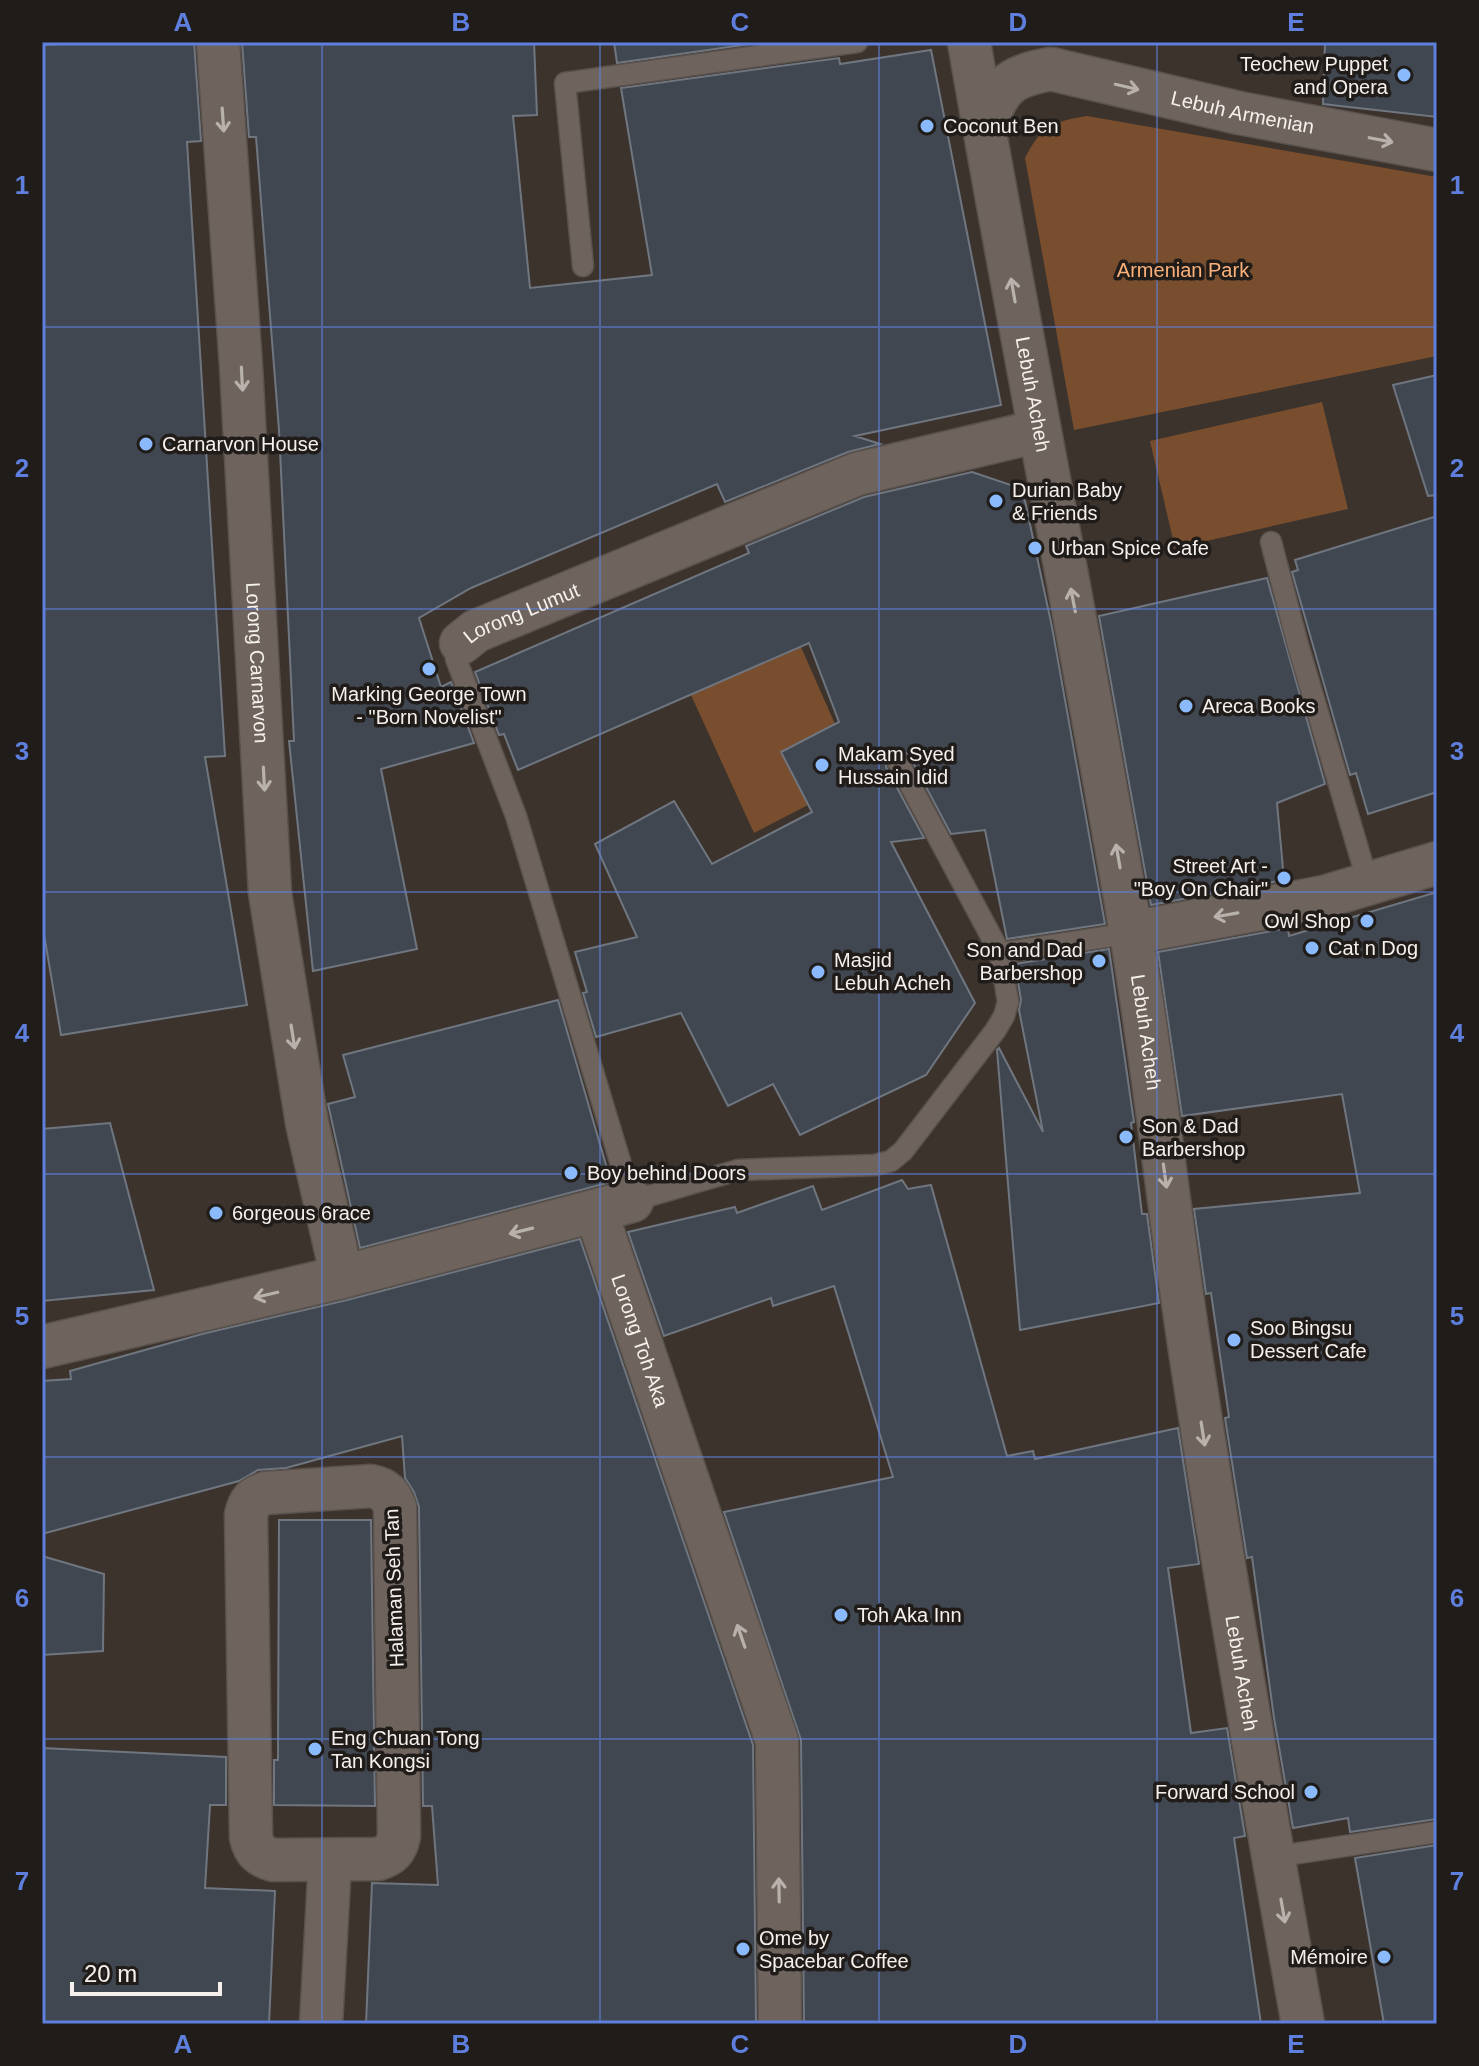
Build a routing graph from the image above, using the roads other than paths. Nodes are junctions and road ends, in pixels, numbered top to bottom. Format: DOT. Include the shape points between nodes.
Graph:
graph roads {
  1 [pos="218,42"];
  2 [pos="857,42"];
  3 [pos="969,42"];
  4 [pos="1038,55"];
  5 [pos="984,125"];
  6 [pos="1437,150"];
  7 [pos="583,266"];
  8 [pos="1039,431"];
  9 [pos="1271,542"];
  10 [pos="461,643"];
  11 [pos="898,762"];
  12 [pos="1437,863"];
  13 [pos="1368,883"];
  14 [pos="1131,933"];
  15 [pos="1000,953"];
  16 [pos="614,1206"];
  17 [pos="342,1277"];
  18 [pos="42,1347"];
  19 [pos="1437,1832"];
  20 [pos="1273,1857"];
  21 [pos="330,1861"];
  22 [pos="321,2024"];
  23 [pos="780,2024"];
  24 [pos="1303,2024"];
  1 -- 17 [label="street, Lorong Carnarvon, one-way" via="270,893 307,1123"];
  2 -- 7 [label="lane" via="565,83"];
  3 -- 5 [label="street, Lebuh Acheh"];
  4 -- 5 [label="street, Lebuh Armenian" via="999,93"];
  4 -- 6 [label="street, Lebuh Armenian, one-way" via="1239,113"];
  8 -- 5 [label="street, Lebuh Acheh, one-way"];
  8 -- 10 [label="street, Lorong Lumut" via="857,474 476,631"];
  14 -- 8 [label="street, Lebuh Acheh, one-way"];
  9 -- 13 [label="lane"];
  10 -- 16 [label="lane, Lorong Lumut" via="456,659 516,816"];
  11 -- 15 [label="lane"];
  12 -- 13 [label="street"];
  13 -- 14 [label="street, one-way" via="1324,897"];
  14 -- 15 [label="lane"];
  14 -- 20 [label="street, Lebuh Acheh, one-way" via="1191,1357"];
  15 -- 16 [label="lane" via="1008,1002 1004,1016 891,1161 738,1170"];
  16 -- 17 [label="street, one-way"];
  23 -- 16 [label="street, Lorong Toh Aka, one-way" via="777,1741"];
  17 -- 18 [label="street, one-way"];
  19 -- 20 [label="lane"];
  20 -- 24 [label="street, Lebuh Acheh, one-way"];
  21 -- 21 [label="street, Halaman Seh Tan" via="273,1860 254,1848 246,1515 255,1496 266,1493 371,1486 382,1488 395,1507 399,1836 389,1856"];
  21 -- 22 [label="street"];
}
